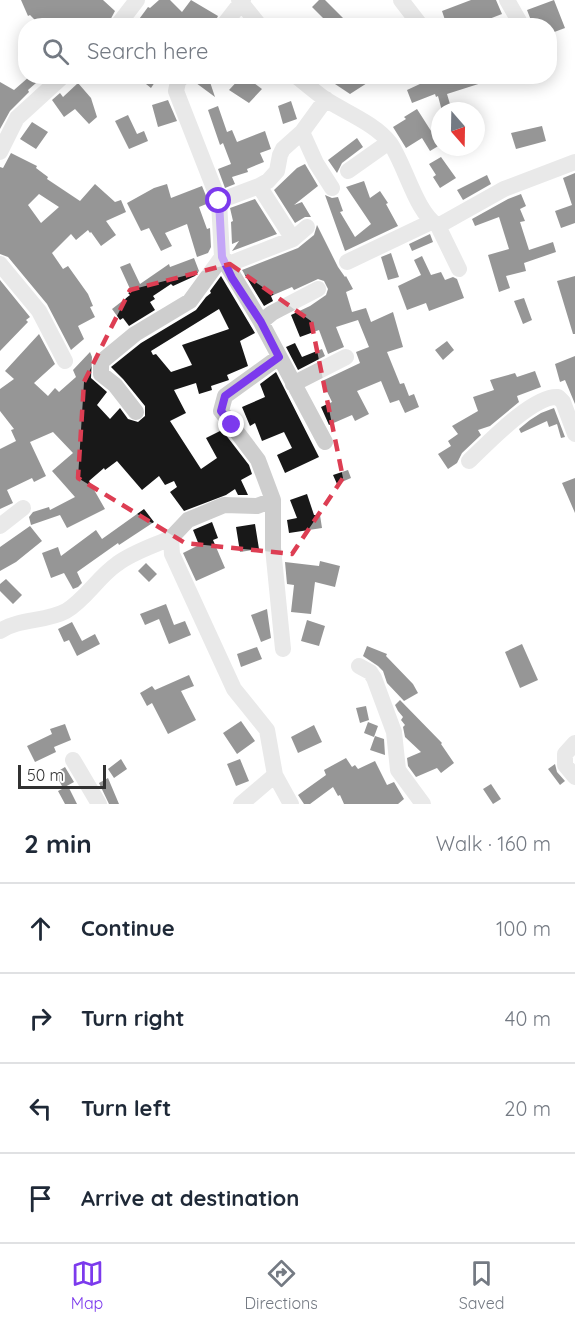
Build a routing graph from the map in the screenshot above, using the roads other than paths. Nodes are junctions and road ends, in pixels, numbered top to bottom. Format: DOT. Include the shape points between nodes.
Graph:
graph roads {
  1 [pos="137,0"];
  2 [pos="401,0"];
  3 [pos="507,0"];
  4 [pos="241,1"];
  5 [pos="123,18"];
  6 [pos="229,18"];
  7 [pos="254,18"];
  8 [pos="415,18"];
  9 [pos="517,18"];
  10 [pos="54,84"];
  11 [pos="178,84"];
  12 [pos="306,84"];
  13 [pos="326,99"];
  14 [pos="302,132"];
  15 [pos="389,142"];
  16 [pos="0,152"];
  17 [pos="575,162"];
  18 [pos="348,171"];
  19 [pos="259,186"];
  20 [pos="332,188"];
  21 [pos="219,201"];
  22 [pos="435,224"];
  23 [pos="307,227"];
  24 [pos="293,239"];
  25 [pos="222,257"];
  26 [pos="347,262"];
  27 [pos="0,264"];
  28 [pos="459,269"];
  29 [pos="318,289"];
  30 [pos="261,322"];
  31 [pos="279,357"];
  32 [pos="346,357"];
  33 [pos="65,361"];
  34 [pos="293,384"];
  35 [pos="136,412"];
  36 [pos="575,434"];
  37 [pos="325,442"];
  38 [pos="468,461"];
  39 [pos="273,500"];
  40 [pos="23,508"];
  41 [pos="0,526"];
  42 [pos="171,538"];
  43 [pos="0,631"];
  44 [pos="283,649"];
  45 [pos="359,666"];
  46 [pos="575,743"];
  47 [pos="73,759"];
  48 [pos="275,775"];
  49 [pos="575,777"];
  50 [pos="99,804"];
  51 [pos="241,804"];
  52 [pos="291,804"];
  53 [pos="423,804"];
  1 -- 5 [label="street"];
  2 -- 8 [label="street"];
  3 -- 9 [label="street"];
  4 -- 6 [label="street"];
  4 -- 7 [label="street"];
  10 -- 16 [label="street" via="17,118"];
  11 -- 21 [label="street" via="176,91"];
  12 -- 13 [label="street"];
  13 -- 14 [label="street"];
  13 -- 15 [label="street"];
  14 -- 19 [label="street" via="283,149 277,171"];
  14 -- 20 [label="street"];
  15 -- 18 [label="street"];
  15 -- 22 [label="street"];
  17 -- 22 [label="street" via="504,189"];
  19 -- 21 [label="street"];
  19 -- 24 [label="street"];
  21 -- 25 [label="street"];
  22 -- 26 [label="street"];
  22 -- 28 [label="street"];
  23 -- 24 [label="street"];
  24 -- 25 [label="street" via="230,264"];
  25 -- 30 [label="street"];
  25 -- 35 [label="street" via="190,301 135,334 101,362 101,374"];
  27 -- 33 [label="street" via="39,311"];
  29 -- 30 [label="street"];
  30 -- 31 [label="street"];
  31 -- 34 [label="street"];
  31 -- 39 [label="street" via="225,396 221,411 258,460"];
  32 -- 34 [label="street"];
  34 -- 37 [label="street"];
  36 -- 38 [label="street" via="563,402 550,396 524,411"];
  39 -- 42 [label="street" via="257,506 224,505 188,520"];
  39 -- 44 [label="street" via="273,548"];
  40 -- 41 [label="street"];
  42 -- 43 [label="street" via="116,564 75,606 63,613"];
  42 -- 48 [label="street" via="172,554 234,689 267,730"];
  45 -- 53 [label="street" via="375,678 394,732 398,770"];
  46 -- 49 [label="street" via="565,754 565,765"];
  47 -- 50 [label="street"];
  48 -- 51 [label="street"];
  48 -- 52 [label="street"];
}
